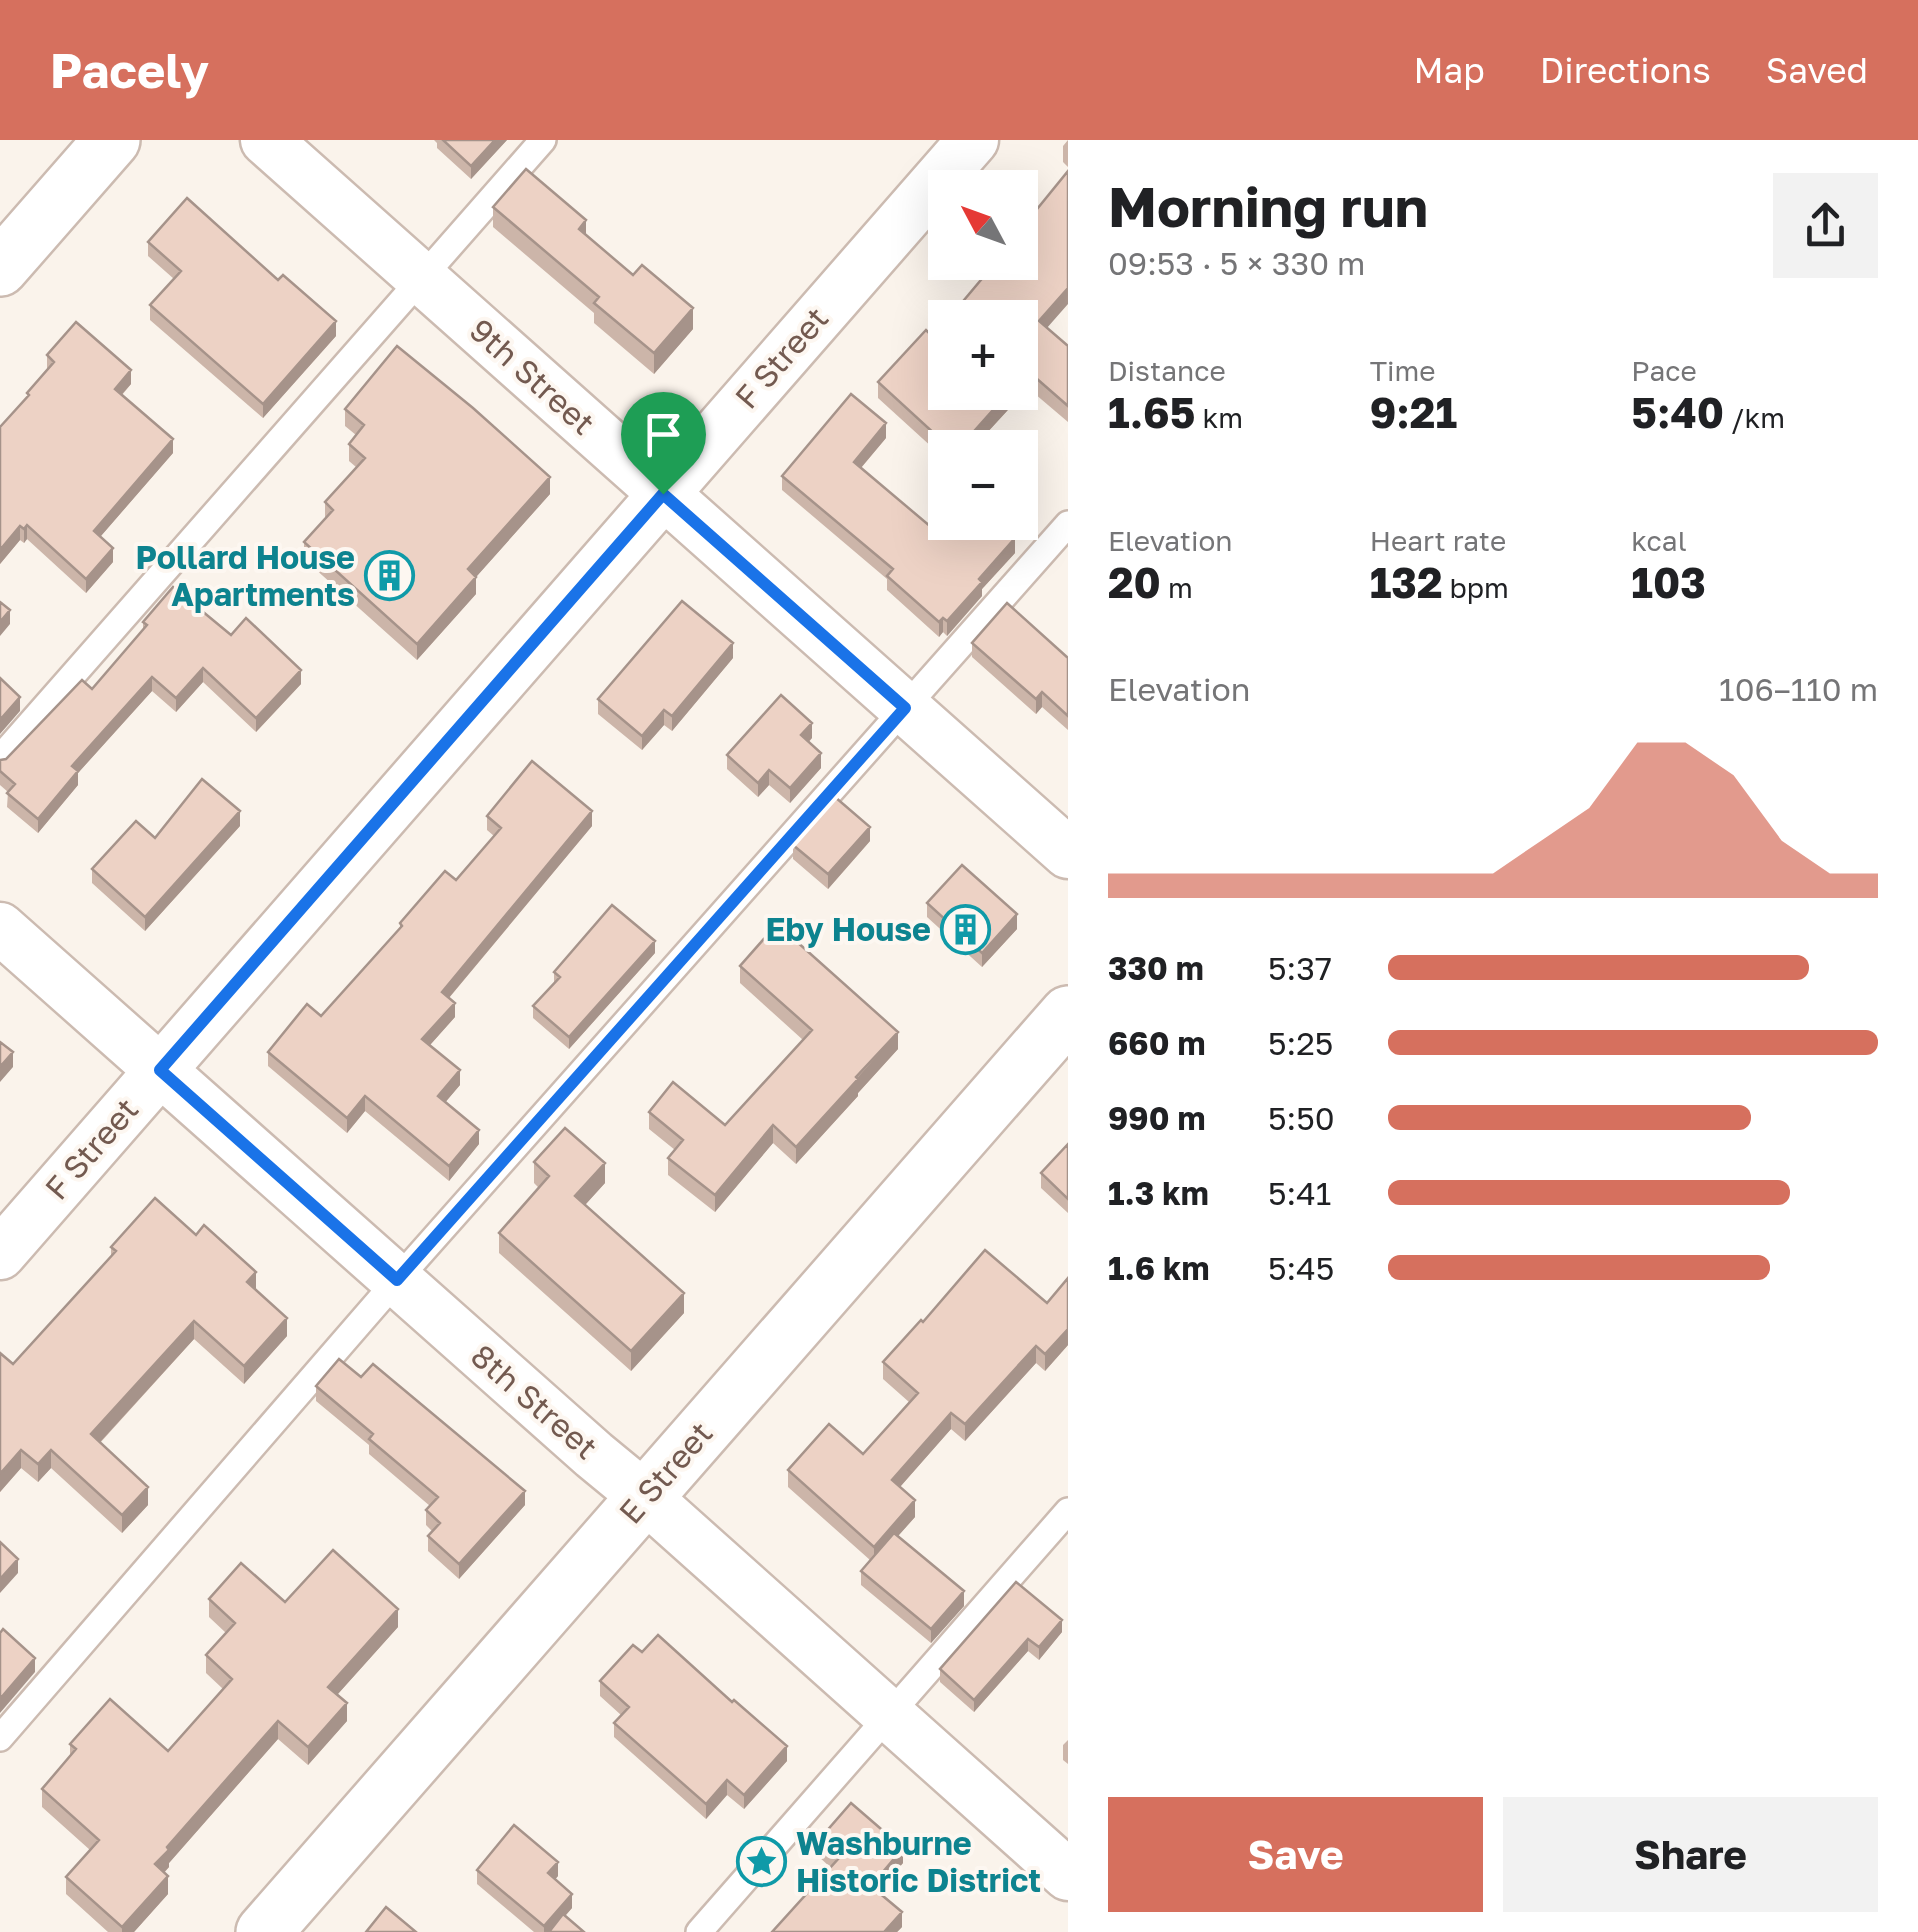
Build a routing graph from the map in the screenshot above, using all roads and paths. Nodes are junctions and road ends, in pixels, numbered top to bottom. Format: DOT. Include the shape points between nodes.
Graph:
graph roads {
  1 [pos="112,140"];
  2 [pos="266,140"];
  3 [pos="543,140"];
  4 [pos="973,140"];
  5 [pos="0,268"];
  6 [pos="421,279"];
  7 [pos="663,494"];
  8 [pos="1068,524"];
  9 [pos="905,708"];
  10 [pos="0,758"];
  11 [pos="1068,852"];
  12 [pos="0,928"];
  13 [pos="1068,1014"];
  14 [pos="160,1070"];
  15 [pos="0,1254"];
  16 [pos="397,1280"];
  17 [pos="645,1497"];
  18 [pos="1068,1511"];
  19 [pos="887,1715"];
  20 [pos="0,1738"];
  21 [pos="1068,1875"];
  22 [pos="264,1932"];
  23 [pos="699,1932"];
  1 -- 5 [label="street"];
  2 -- 6 [label="street, 9th Street"];
  3 -- 6 [label="lane"];
  4 -- 7 [label="street, F Street"];
  6 -- 7 [label="street, 9th Street"];
  6 -- 10 [label="lane"];
  7 -- 9 [label="street, 9th Street"];
  7 -- 14 [label="street, F Street"];
  8 -- 9 [label="lane"];
  9 -- 11 [label="street, 9th Street"];
  9 -- 16 [label="lane"];
  12 -- 14 [label="street, 8th Street"];
  13 -- 17 [label="street, E Street"];
  14 -- 15 [label="street, F Street"];
  14 -- 16 [label="street, 8th Street"];
  16 -- 17 [label="street, 8th Street"];
  16 -- 20 [label="lane"];
  17 -- 19 [label="street, 8th Street"];
  17 -- 22 [label="street, E Street"];
  18 -- 19 [label="lane"];
  19 -- 21 [label="street, 8th Street"];
  19 -- 23 [label="lane"];
}
